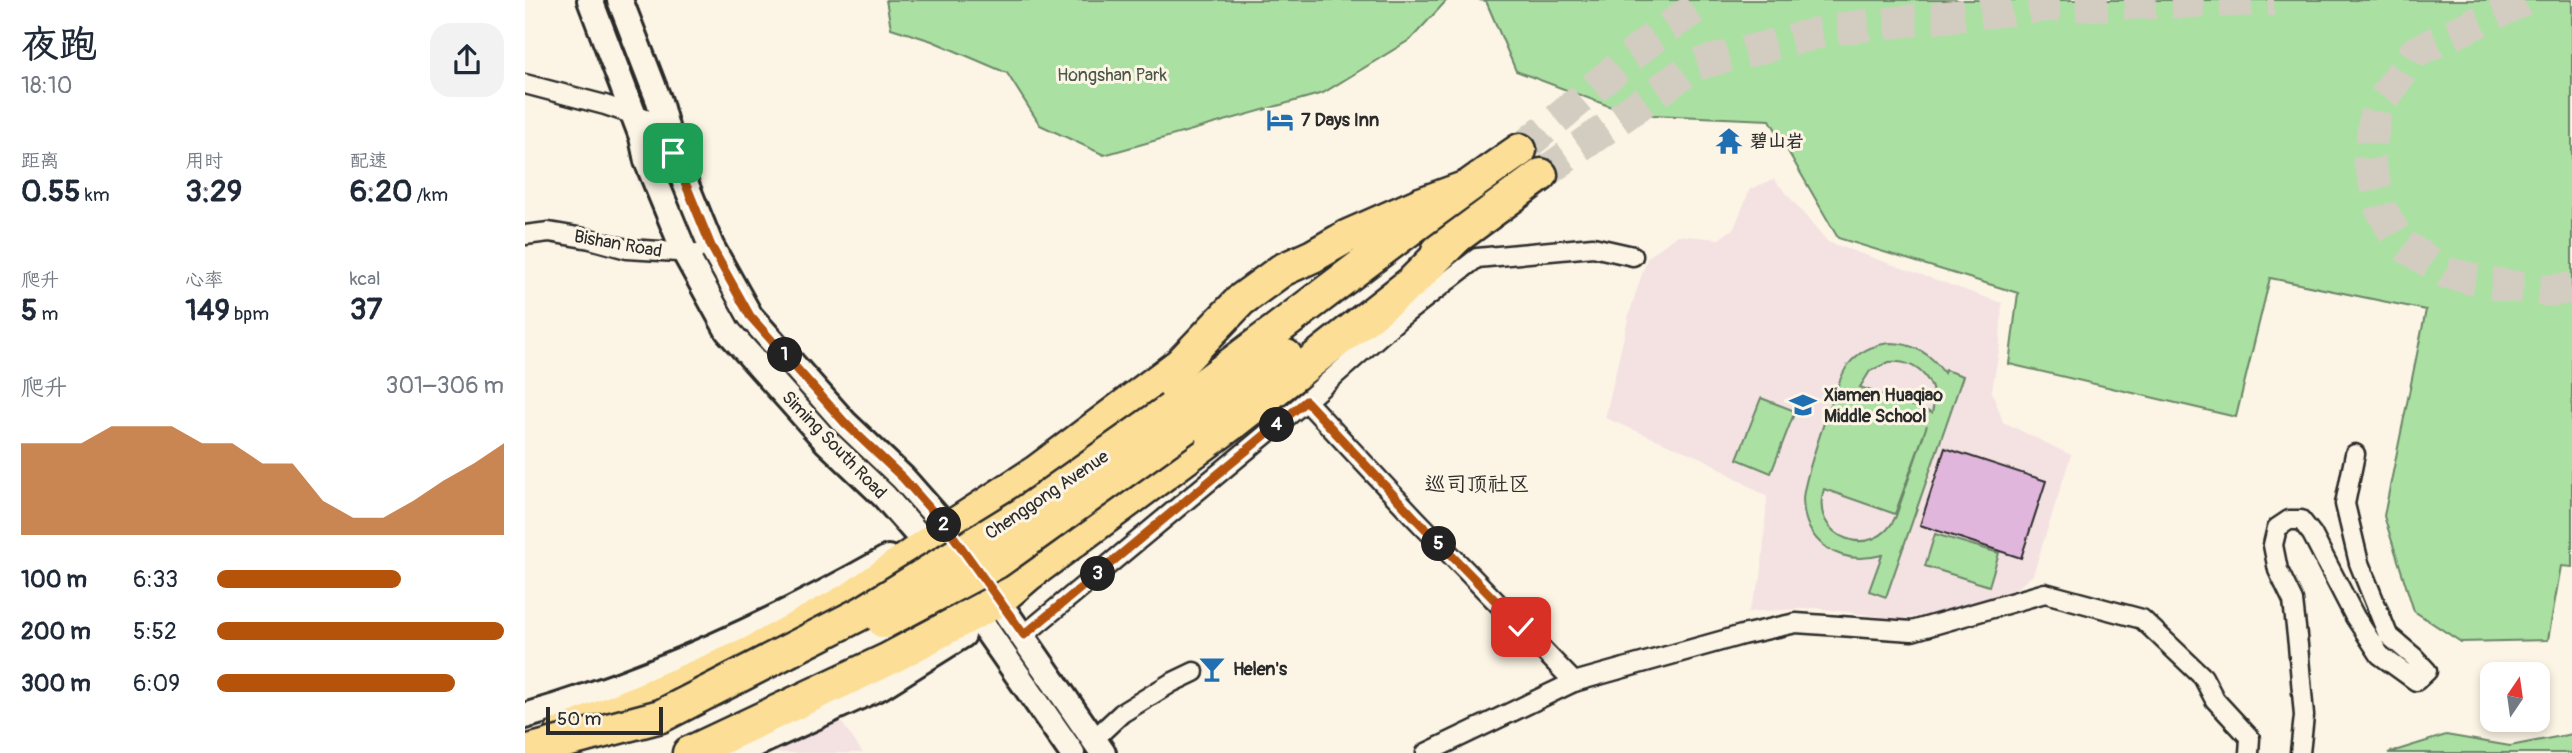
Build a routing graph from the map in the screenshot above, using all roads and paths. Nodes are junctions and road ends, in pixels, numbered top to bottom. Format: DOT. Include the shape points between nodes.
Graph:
graph roads {
  1 [pos="590,0"];
  2 [pos="620,0"];
  3 [pos="525,84"];
  4 [pos="634,116"];
  5 [pos="666,126"];
  6 [pos="1520,150"];
  7 [pos="1541,175"];
  8 [pos="1464,188"];
  9 [pos="525,235"];
  10 [pos="1455,239"];
  11 [pos="711,246"];
  12 [pos="685,253"];
  13 [pos="1633,256"];
  14 [pos="1306,401"];
  15 [pos="1179,417"];
  16 [pos="2355,454"];
  17 [pos="932,531"];
  18 [pos="991,611"];
  19 [pos="1024,635"];
  20 [pos="1194,672"];
  21 [pos="1574,682"];
  22 [pos="525,716"];
  23 [pos="1099,746"];
  24 [pos="525,751"];
  25 [pos="604,753"];
  26 [pos="689,753"];
  27 [pos="737,753"];
  28 [pos="1072,753"];
  29 [pos="1426,753"];
  30 [pos="2249,753"];
  31 [pos="2299,753"];
  1 -- 4 [label="main road, Siming South Road"];
  2 -- 5 [label="main road, Siming South Road"];
  3 -- 4 [label="street"];
  4 -- 5 [label="street"];
  4 -- 12 [label="main road, Siming South Road"];
  5 -- 11 [label="main road, Siming South Road"];
  6 -- 8 [label="highway, Chenggong Avenue"];
  7 -- 10 [label="highway, Chenggong Avenue"];
  8 -- 15 [label="highway, Chenggong Avenue" via="1290,321"];
  8 -- 17 [label="highway" via="1346,237 1282,271 1241,300 1180,364 1036,472"];
  9 -- 12 [label="street, Bishan Road" via="549,232 627,249"];
  10 -- 15 [label="highway, Chenggong Avenue"];
  10 -- 18 [label="highway" via="1411,284 1028,575"];
  11 -- 12 [label="street, Bishan Road"];
  11 -- 17 [label="main road, Siming South Road" via="750,316 845,423 903,478"];
  12 -- 17 [label="main road, Siming South Road" via="728,331 827,441 884,496"];
  13 -- 14 [label="street" via="1593,247 1477,258"];
  14 -- 19 [label="street"];
  14 -- 21 [label="street"];
  15 -- 24 [label="highway, Chenggong Avenue, bridge" via="862,613 661,716"];
  15 -- 25 [label="highway, Chenggong Avenue, bridge" via="997,562 692,724"];
  16 -- 31 [label="street" via="2345,504 2359,563 2388,635 2427,671 2416,681 2381,655 2355,617 2312,534 2301,520 2289,520 2277,528 2273,545 2278,570 2293,601 2304,716"];
  17 -- 18 [label="main road, Siming South Road"];
  17 -- 22 [label="main road" via="762,625 594,696"];
  17 -- 24 [label="highway, bridge" via="853,597 749,654"];
  18 -- 19 [label="main road, Siming South Road"];
  18 -- 26 [label="highway"];
  18 -- 27 [label="main road" via="880,687"];
  18 -- 28 [label="main road, Siming South Road"];
  19 -- 23 [label="main road, Siming South Road"];
  20 -- 23 [label="street" via="1122,713"];
  21 -- 29 [label="street"];
  21 -- 30 [label="street" via="1796,622 1912,631 2045,593 2142,619 2203,677 2215,700 2250,738"];
}
